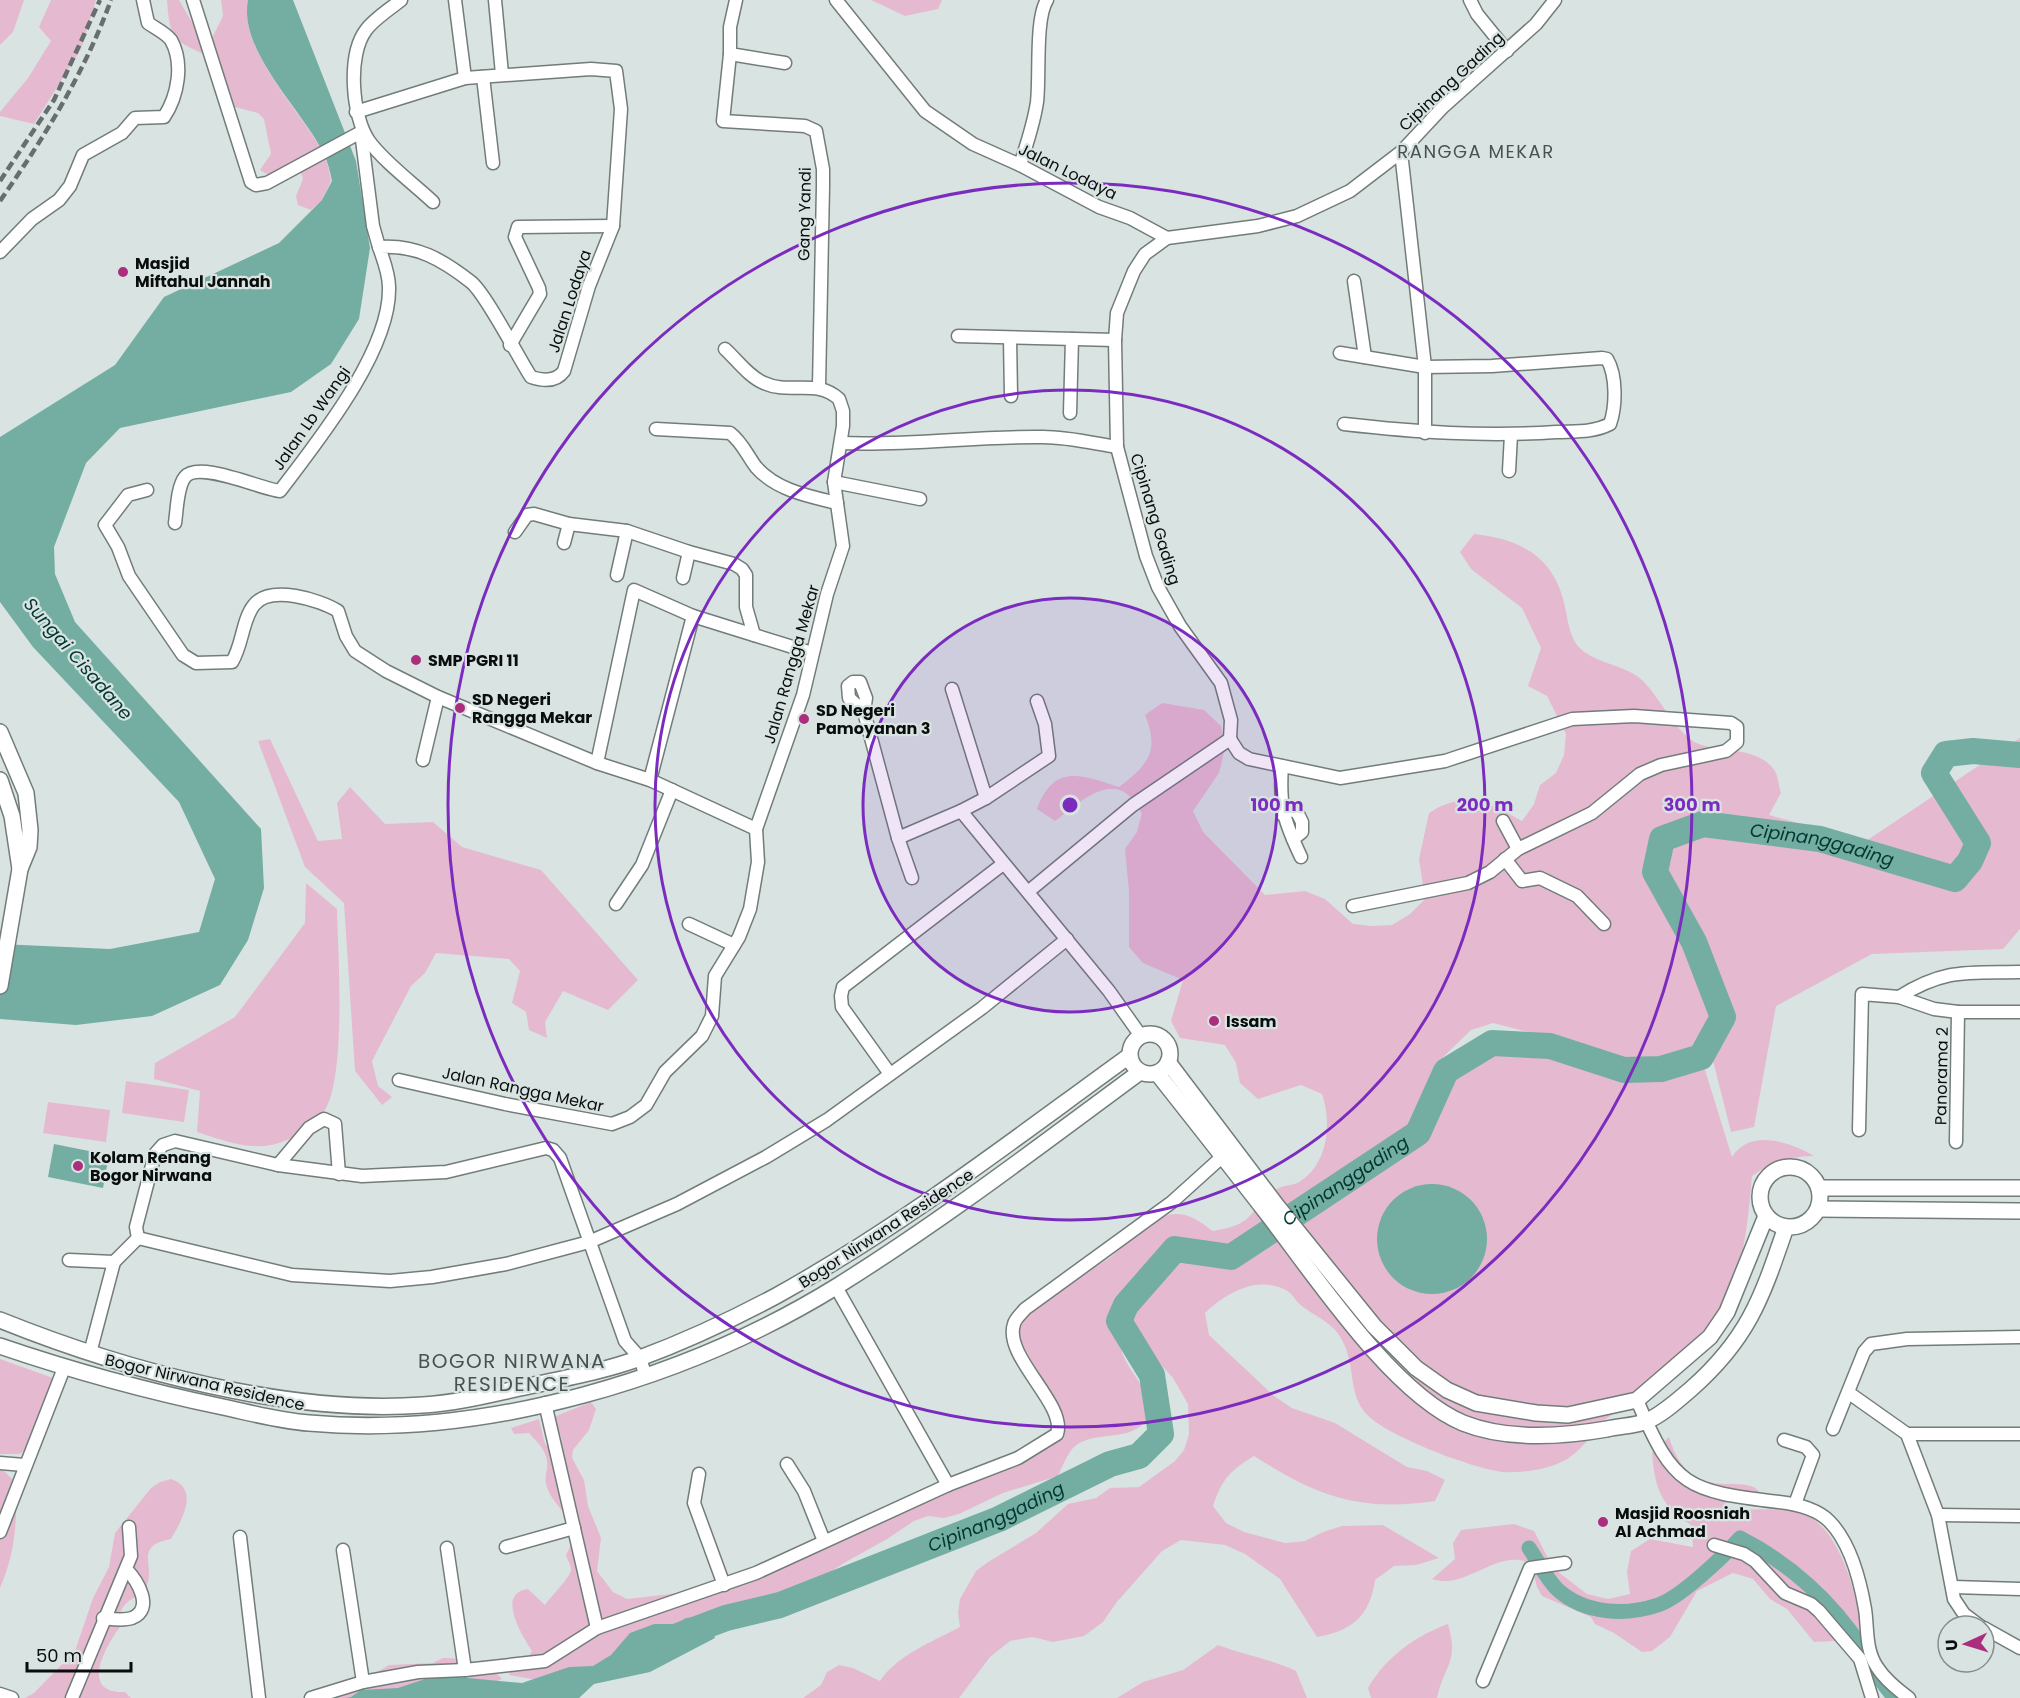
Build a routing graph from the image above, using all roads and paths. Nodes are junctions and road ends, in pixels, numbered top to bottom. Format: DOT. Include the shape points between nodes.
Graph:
graph roads {
  1 [pos="142,0"];
  2 [pos="193,0"];
  3 [pos="401,0"];
  4 [pos="455,0"];
  5 [pos="495,0"];
  6 [pos="736,0"];
  7 [pos="836,0"];
  8 [pos="1047,0"];
  9 [pos="1470,0"];
  10 [pos="1555,0"];
  11 [pos="1506,51"];
  12 [pos="730,54"];
  13 [pos="785,63"];
  14 [pos="502,74"];
  15 [pos="483,77"];
  16 [pos="465,78"];
  17 [pos="356,112"];
  18 [pos="362,132"];
  19 [pos="1401,152"];
  20 [pos="494,163"];
  21 [pos="1020,165"];
  22 [pos="433,202"];
  23 [pos="613,226"];
  24 [pos="1167,238"];
  25 [pos="379,247"];
  26 [pos="0,252"];
  27 [pos="1354,281"];
  28 [pos="958,336"];
  29 [pos="1010,338"];
  30 [pos="1072,339"];
  31 [pos="1114,339"];
  32 [pos="510,345"];
  33 [pos="725,349"];
  34 [pos="1340,353"];
  35 [pos="1365,357"];
  36 [pos="1425,368"];
  37 [pos="819,387"];
  38 [pos="1011,396"];
  39 [pos="1070,413"];
  40 [pos="1344,424"];
  41 [pos="656,429"];
  42 [pos="1425,433"];
  43 [pos="1511,435"];
  44 [pos="840,443"];
  45 [pos="1117,447"];
  46 [pos="1509,471"];
  47 [pos="834,482"];
  48 [pos="147,489"];
  49 [pos="920,499"];
  50 [pos="837,503"];
  51 [pos="175,523"];
  52 [pos="569,524"];
  53 [pos="627,531"];
  54 [pos="515,532"];
  55 [pos="564,543"];
  56 [pos="688,552"];
  57 [pos="617,575"];
  58 [pos="683,578"];
  59 [pos="693,616"];
  60 [pos="754,635"];
  61 [pos="812,653"];
  62 [pos="952,689"];
  63 [pos="438,698"];
  64 [pos="1036,701"];
  65 [pos="864,712"];
  66 [pos="0,732"];
  67 [pos="1230,739"];
  68 [pos="423,760"];
  69 [pos="597,763"];
  70 [pos="1282,766"];
  71 [pos="0,780"];
  72 [pos="650,780"];
  73 [pos="672,790"];
  74 [pos="986,798"];
  75 [pos="961,811"];
  76 [pos="1503,821"];
  77 [pos="756,829"];
  78 [pos="898,838"];
  79 [pos="1518,849"];
  80 [pos="1301,857"];
  81 [pos="1505,859"];
  82 [pos="1003,864"];
  83 [pos="20,869"];
  84 [pos="912,878"];
  85 [pos="1029,891"];
  86 [pos="616,904"];
  87 [pos="1353,906"];
  88 [pos="688,924"];
  89 [pos="1604,924"];
  90 [pos="1068,939"];
  91 [pos="734,945"];
  92 [pos="2020,972"];
  93 [pos="0,986"];
  94 [pos="1899,997"];
  95 [pos="1958,1012"];
  96 [pos="2020,1012"];
  97 [pos="1141,1036"];
  98 [pos="1130,1056"];
  99 [pos="1162,1068"];
  100 [pos="1140,1072"];
  101 [pos="890,1074"];
  102 [pos="399,1080"];
  103 [pos="1859,1130"];
  104 [pos="1956,1142"];
  105 [pos="1223,1156"];
  106 [pos="278,1165"];
  107 [pos="339,1174"];
  108 [pos="1819,1188"];
  109 [pos="2020,1188"];
  110 [pos="926,1202"];
  111 [pos="1818,1209"];
  112 [pos="1272,1210"];
  113 [pos="2020,1211"];
  114 [pos="1766,1216"];
  115 [pos="937,1220"];
  116 [pos="1786,1227"];
  117 [pos="1293,1236"];
  118 [pos="138,1238"];
  119 [pos="589,1242"];
  120 [pos="69,1260"];
  121 [pos="114,1262"];
  122 [pos="837,1287"];
  123 [pos="0,1320"];
  124 [pos="2020,1337"];
  125 [pos="0,1346"];
  126 [pos="90,1353"];
  127 [pos="640,1358"];
  128 [pos="64,1368"];
  129 [pos="646,1377"];
  130 [pos="1849,1393"];
  131 [pos="1637,1400"];
  132 [pos="310,1402"];
  133 [pos="545,1403"];
  134 [pos="1646,1422"];
  135 [pos="307,1423"];
  136 [pos="1833,1429"];
  137 [pos="1907,1434"];
  138 [pos="2020,1434"];
  139 [pos="1784,1440"];
  140 [pos="0,1462"];
  141 [pos="787,1464"];
  142 [pos="24,1465"];
  143 [pos="699,1474"];
  144 [pos="948,1485"];
  145 [pos="1795,1504"];
  146 [pos="1938,1515"];
  147 [pos="2020,1516"];
  148 [pos="129,1527"];
  149 [pos="574,1528"];
  150 [pos="0,1532"];
  151 [pos="240,1537"];
  152 [pos="824,1541"];
  153 [pos="1721,1546"];
  154 [pos="506,1547"];
  155 [pos="447,1548"];
  156 [pos="343,1550"];
  157 [pos="1565,1563"];
  158 [pos="126,1569"];
  159 [pos="724,1585"];
  160 [pos="1953,1587"];
  161 [pos="2020,1589"];
  162 [pos="1966,1614"];
  163 [pos="103,1618"];
  164 [pos="597,1628"];
  165 [pos="1996,1635"];
  166 [pos="2020,1648"];
  167 [pos="465,1670"];
  168 [pos="1483,1681"];
  169 [pos="363,1682"];
  170 [pos="0,1694"];
  171 [pos="12,1698"];
  172 [pos="72,1698"];
  173 [pos="259,1698"];
  174 [pos="311,1698"];
  175 [pos="1872,1698"];
  176 [pos="1909,1698"];
  1 -- 26 [label="street" via="148,23 170,39 175,53 178,71 172,105 164,117 135,118 122,133 83,155 70,186 59,200 32,219"];
  2 -- 18 [label="street" via="251,182 267,183"];
  3 -- 17 [label="street" via="366,30 360,41"];
  4 -- 16 [label="street"];
  5 -- 14 [label="street"];
  6 -- 12 [label="street"];
  7 -- 21 [label="street, Jalan Lodaya" via="925,111 973,144"];
  8 -- 21 [label="street" via="1041,26 1037,102"];
  9 -- 11 [label="street"];
  10 -- 11 [label="street, Cipinang Gading"];
  11 -- 19 [label="street, Cipinang Gading" via="1443,107"];
  12 -- 13 [label="street"];
  12 -- 37 [label="street, Gang Yandi" via="723,121 805,126 816,131 820,145 824,186"];
  14 -- 15 [label="street"];
  14 -- 23 [label="street, Jalan Lodaya" via="613,69 618,74 621,109"];
  15 -- 16 [label="street"];
  15 -- 20 [label="street"];
  16 -- 17 [label="street"];
  17 -- 18 [label="street"];
  18 -- 22 [label="street"];
  18 -- 25 [label="street"];
  19 -- 24 [label="street, Cipinang Gading" via="1350,190 1297,216 1257,226"];
  19 -- 36 [label="street"];
  21 -- 24 [label="street, Jalan Lodaya"];
  23 -- 32 [label="street" via="518,227 515,237 540,290 537,302"];
  23 -- 32 [label="street, Jalan Lodaya" via="560,377 531,377"];
  24 -- 31 [label="street, Cipinang Gading" via="1145,254 1134,271 1117,313"];
  25 -- 32 [label="street, Jalan Lodaya" via="405,245 433,257 471,283"];
  25 -- 51 [label="street, Jalan Lb Wangi" via="389,285 384,319 365,368 329,426 279,491 212,473 186,474"];
  27 -- 35 [label="street"];
  28 -- 29 [label="street"];
  29 -- 30 [label="street"];
  29 -- 38 [label="street"];
  30 -- 31 [label="street"];
  30 -- 39 [label="street"];
  31 -- 45 [label="street, Cipinang Gading"];
  33 -- 37 [label="street" via="764,384"];
  34 -- 35 [label="street"];
  35 -- 36 [label="street"];
  36 -- 42 [label="street"];
  36 -- 43 [label="street" via="1607,359 1614,399 1610,424 1591,431"];
  37 -- 44 [label="street, Jalan Rangga Mekar" via="839,399 843,411"];
  40 -- 42 [label="street"];
  41 -- 50 [label="street" via="730,433 738,438 756,467 776,484"];
  42 -- 43 [label="street"];
  43 -- 46 [label="street"];
  44 -- 45 [label="street" via="1044,437"];
  44 -- 47 [label="street, Jalan Rangga Mekar"];
  45 -- 67 [label="street, Cipinang Gading" via="1146,556 1180,626 1221,683 1231,720"];
  47 -- 49 [label="street"];
  47 -- 50 [label="street, Jalan Rangga Mekar"];
  48 -- 63 [label="street" via="128,495 105,525 129,576 183,655 196,663 229,663 258,600 269,595 312,599 340,614 346,636 360,656"];
  50 -- 61 [label="street, Jalan Rangga Mekar" via="843,546"];
  52 -- 53 [label="street"];
  52 -- 54 [label="street" via="532,514 524,518"];
  52 -- 55 [label="street"];
  53 -- 56 [label="street"];
  53 -- 57 [label="street"];
  56 -- 58 [label="street"];
  56 -- 60 [label="street" via="742,569"];
  59 -- 60 [label="street"];
  59 -- 69 [label="street" via="634,590"];
  59 -- 72 [label="street"];
  60 -- 61 [label="street"];
  61 -- 77 [label="street, Jalan Rangga Mekar" via="803,695"];
  62 -- 74 [label="street"];
  63 -- 68 [label="street"];
  63 -- 69 [label="street"];
  64 -- 74 [label="street" via="1045,724 1049,756"];
  65 -- 78 [label="street"];
  66 -- 83 [label="street" via="20,774 29,812 29,847"];
  67 -- 70 [label="street" via="1248,759"];
  67 -- 85 [label="street" via="1133,805"];
  69 -- 72 [label="street"];
  70 -- 79 [label="street" via="1340,778 1404,769 1481,751 1572,719 1634,716 1737,726 1737,742 1726,751 1661,765 1640,774 1592,813"];
  70 -- 80 [label="street" via="1283,815"];
  71 -- 83 [label="street" via="12,816"];
  72 -- 73 [label="street"];
  73 -- 77 [label="street"];
  73 -- 86 [label="street" via="642,865"];
  74 -- 75 [label="street"];
  75 -- 78 [label="street"];
  75 -- 82 [label="street"];
  76 -- 79 [label="street"];
  77 -- 91 [label="street, Jalan Rangga Mekar" via="758,862 754,890 745,924"];
  78 -- 84 [label="street"];
  79 -- 81 [label="street"];
  81 -- 87 [label="street" via="1468,884"];
  81 -- 89 [label="street" via="1522,881 1540,878 1577,896"];
  82 -- 85 [label="street"];
  82 -- 101 [label="street" via="843,987 842,1007"];
  83 -- 93 [label="street"];
  85 -- 90 [label="street"];
  88 -- 91 [label="street"];
  90 -- 97 [label="street"];
  90 -- 101 [label="street" via="982,1008"];
  91 -- 102 [label="street, Jalan Rangga Mekar" via="715,976 709,1025 665,1072 651,1099 630,1117 612,1124 590,1121"];
  92 -- 94 [label="street" via="1947,974"];
  94 -- 95 [label="street" via="1934,1009"];
  94 -- 103 [label="street" via="1862,994"];
  95 -- 96 [label="street"];
  95 -- 104 [label="street, Panorama 2"];
  97 -- 98 [label="street" via="1132,1044"];
  97 -- 99 [label="street" via="1155,1035 1166,1042 1170,1055"];
  98 -- 100 [label="street"];
  98 -- 110 [label="street, Bogor Nirwana Residence"];
  99 -- 100 [label="street"];
  99 -- 105 [label="street"];
  99 -- 112 [label="street"];
  100 -- 115 [label="street, Bogor Nirwana Residence"];
  101 -- 119 [label="street" via="850,1105 766,1157 677,1204"];
  105 -- 112 [label="street"];
  105 -- 144 [label="street" via="1172,1202 1025,1309 1014,1323 1013,1335 1022,1359 1058,1421 1058,1434 1018,1458"];
  106 -- 107 [label="street"];
  106 -- 107 [label="street" via="309,1128 324,1119 335,1124"];
  106 -- 118 [label="street" via="174,1141 163,1145 150,1169 136,1227"];
  107 -- 119 [label="street" via="446,1172 518,1154 553,1150 560,1158"];
  108 -- 109 [label="street"];
  108 -- 111 [label="street"];
  108 -- 114 [label="street" via="1800,1168 1781,1168 1761,1188"];
  110 -- 115 [label="street"];
  110 -- 127 [label="street, Bogor Nirwana Residence" via="773,1298"];
  111 -- 113 [label="street"];
  111 -- 116 [label="street" via="1808,1222"];
  112 -- 117 [label="street"];
  114 -- 116 [label="street"];
  114 -- 131 [label="street" via="1727,1312 1702,1345"];
  115 -- 122 [label="street, Bogor Nirwana Residence"];
  116 -- 134 [label="street" via="1749,1323 1736,1342 1698,1382"];
  117 -- 131 [label="street" via="1416,1368 1448,1390 1476,1403 1547,1414 1584,1413"];
  117 -- 134 [label="street" via="1376,1352 1404,1382 1464,1423 1541,1436"];
  118 -- 119 [label="street" via="292,1275 390,1281 506,1264"];
  118 -- 121 [label="street"];
  119 -- 127 [label="street" via="625,1341"];
  120 -- 121 [label="street"];
  121 -- 126 [label="street"];
  122 -- 129 [label="street, Bogor Nirwana Residence" via="741,1337"];
  122 -- 144 [label="street"];
  123 -- 126 [label="street, Bogor Nirwana Residence"];
  124 -- 130 [label="street" via="1907,1339 1871,1344 1864,1352"];
  125 -- 128 [label="street, Bogor Nirwana Residence"];
  126 -- 132 [label="street, Bogor Nirwana Residence" via="209,1384"];
  127 -- 129 [label="street"];
  127 -- 132 [label="street, Bogor Nirwana Residence" via="469,1400 421,1406"];
  128 -- 135 [label="street, Bogor Nirwana Residence" via="170,1396"];
  128 -- 142 [label="street"];
  129 -- 133 [label="street, Bogor Nirwana Residence"];
  130 -- 136 [label="street"];
  130 -- 137 [label="street"];
  131 -- 134 [label="street"];
  132 -- 135 [label="street"];
  133 -- 135 [label="street, Bogor Nirwana Residence" via="433,1424"];
  133 -- 149 [label="street"];
  134 -- 145 [label="street" via="1672,1469 1689,1483 1739,1497"];
  137 -- 138 [label="street"];
  137 -- 146 [label="street"];
  139 -- 145 [label="street" via="1806,1447 1813,1455"];
  140 -- 142 [label="street"];
  141 -- 152 [label="street" via="804,1491"];
  142 -- 150 [label="street"];
  143 -- 159 [label="street" via="694,1503"];
  144 -- 152 [label="street"];
  145 -- 176 [label="street" via="1827,1519 1843,1538 1876,1666"];
  146 -- 147 [label="street"];
  146 -- 160 [label="street"];
  148 -- 158 [label="street" via="132,1549"];
  149 -- 154 [label="street"];
  149 -- 164 [label="street"];
  151 -- 173 [label="street"];
  152 -- 159 [label="street"];
  153 -- 175 [label="street" via="1755,1561 1785,1593 1811,1604 1831,1623 1860,1659"];
  155 -- 167 [label="street"];
  156 -- 169 [label="street"];
  157 -- 168 [label="street" via="1530,1568"];
  158 -- 163 [label="street"];
  158 -- 163 [label="street" via="140,1588 141,1612 133,1618"];
  159 -- 164 [label="street"];
  160 -- 161 [label="street"];
  160 -- 162 [label="street" via="1958,1607"];
  163 -- 172 [label="street"];
  164 -- 167 [label="street" via="546,1661"];
  165 -- 166 [label="street"];
  167 -- 169 [label="street" via="418,1672"];
  169 -- 174 [label="street"];
  170 -- 171 [label="street"];
}
